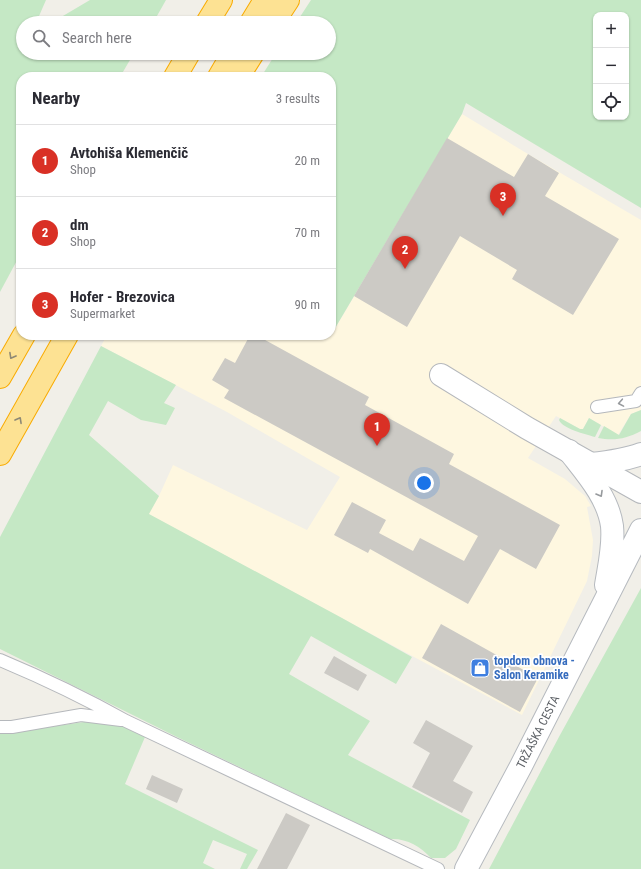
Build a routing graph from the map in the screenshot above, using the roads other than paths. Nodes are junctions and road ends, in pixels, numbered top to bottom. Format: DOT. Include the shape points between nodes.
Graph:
graph roads {
  1 [pos="221,0"];
  2 [pos="265,0"];
  3 [pos="288,0"];
  4 [pos="211,16"];
  5 [pos="256,16"];
  6 [pos="278,16"];
  7 [pos="185,60"];
  8 [pos="229,60"];
  9 [pos="249,60"];
  10 [pos="178,72"];
  11 [pos="222,72"];
  12 [pos="241,72"];
  13 [pos="21,340"];
  14 [pos="64,340"];
  15 [pos="441,375"];
  16 [pos="0,377"];
  17 [pos="641,393"];
  18 [pos="597,407"];
  19 [pos="569,451"];
  20 [pos="0,454"];
  21 [pos="641,454"];
  22 [pos="591,464"];
  23 [pos="641,492"];
  24 [pos="641,530"];
  25 [pos="604,602"];
  26 [pos="0,660"];
  27 [pos="126,721"];
  28 [pos="0,727"];
  29 [pos="438,869"];
  30 [pos="466,869"];
  1 -- 4 [label="highway"];
  2 -- 5 [label="highway"];
  3 -- 6 [label="highway"];
  7 -- 10 [label="highway"];
  8 -- 11 [label="highway"];
  9 -- 12 [label="highway"];
  13 -- 16 [label="highway, one-way"];
  20 -- 14 [label="highway, one-way"];
  15 -- 19 [label="main road"];
  17 -- 18 [label="lane, one-way" via="636,401"];
  19 -- 22 [label="main road"];
  19 -- 25 [label="main road, one-way" via="598,491 612,526"];
  21 -- 22 [label="main road" via="617,461"];
  22 -- 23 [label="main road"];
  24 -- 25 [label="main road, TRŽAŠKA CESTA"];
  25 -- 30 [label="main road, TRŽAŠKA CESTA"];
  26 -- 27 [label="lane" via="51,682"];
  27 -- 28 [label="lane" via="81,715"];
  27 -- 29 [label="lane"];
}
